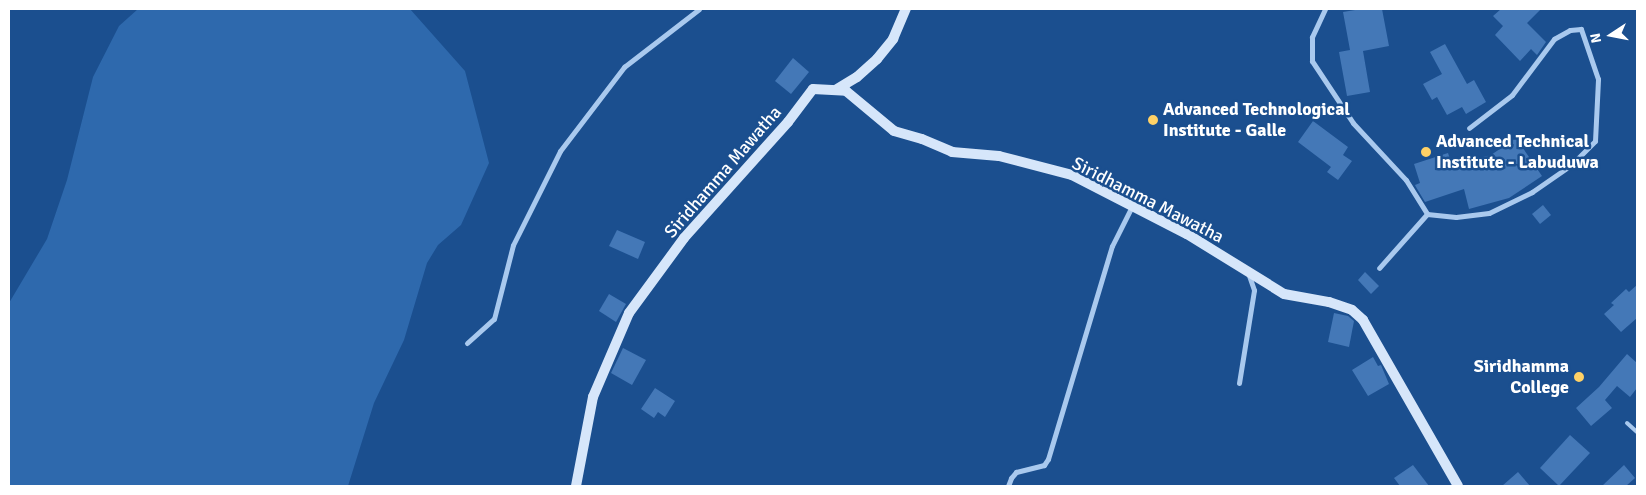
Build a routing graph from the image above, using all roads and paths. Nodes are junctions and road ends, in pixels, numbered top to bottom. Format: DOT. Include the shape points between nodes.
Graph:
graph roads {
  1 [pos="699,9"];
  2 [pos="906,9"];
  3 [pos="1325,9"];
  4 [pos="837,89"];
  5 [pos="1469,128"];
  6 [pos="1132,206"];
  7 [pos="1427,214"];
  8 [pos="1378,268"];
  9 [pos="1247,273"];
  10 [pos="467,343"];
  11 [pos="1239,383"];
  12 [pos="1627,424"];
  13 [pos="1637,432"];
  14 [pos="576,486"];
  15 [pos="1008,486"];
  16 [pos="1458,486"];
  1 -- 10 [label="street" via="624,67 560,151 513,245 494,319"];
  2 -- 4 [label="street" via="893,39 877,59"];
  3 -- 7 [label="street" via="1312,37 1312,61 1353,123 1406,180"];
  4 -- 6 [label="street, Siridhamma Mawatha" via="846,91 894,131 952,152 999,156 1072,175"];
  4 -- 14 [label="street, Siridhamma Mawatha" via="813,89 788,122 684,238 629,313 593,397"];
  5 -- 7 [label="street" via="1512,95 1554,38 1570,30 1581,30 1598,78 1595,140 1571,166 1532,192 1489,212 1456,217"];
  6 -- 9 [label="street, Siridhamma Mawatha" via="1187,234"];
  6 -- 15 [label="street" via="1112,246 1048,459 1044,465 1016,472"];
  7 -- 8 [label="street"];
  9 -- 11 [label="street" via="1254,290"];
  9 -- 16 [label="street, Siridhamma Mawatha" via="1284,294 1329,302 1352,310 1363,320"];
  12 -- 13 [label="lane"];
}
